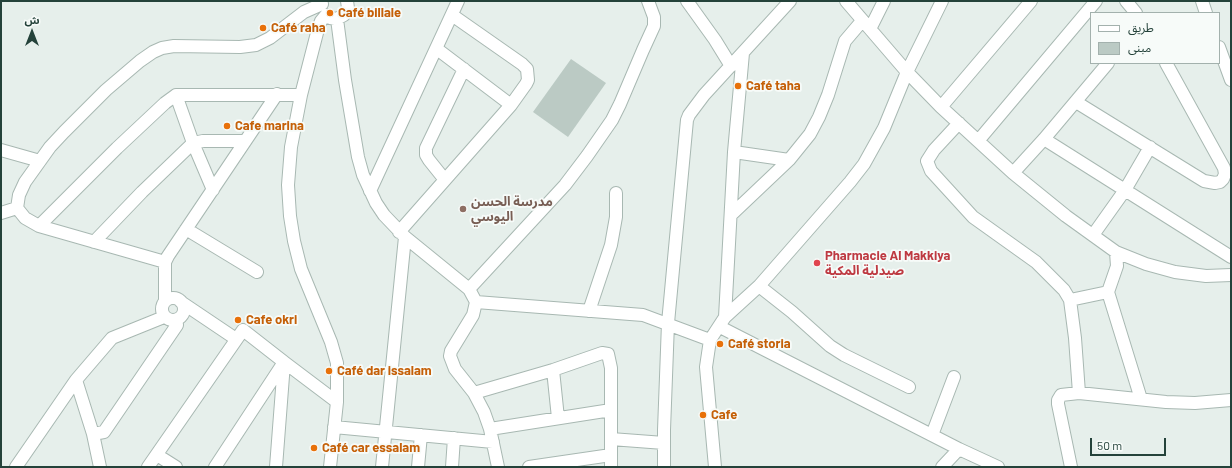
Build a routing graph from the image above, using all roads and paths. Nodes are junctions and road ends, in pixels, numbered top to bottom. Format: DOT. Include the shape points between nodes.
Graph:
graph roads {
  1 [pos="347,1"];
  2 [pos="458,1"];
  3 [pos="648,1"];
  4 [pos="686,1"];
  5 [pos="790,1"];
  6 [pos="846,1"];
  7 [pos="884,1"];
  8 [pos="942,1"];
  9 [pos="1031,1"];
  10 [pos="1096,1"];
  11 [pos="1126,1"];
  12 [pos="1202,1"];
  13 [pos="327,10"];
  14 [pos="1135,12"];
  15 [pos="1206,12"];
  16 [pos="452,15"];
  17 [pos="866,25"];
  18 [pos="437,49"];
  19 [pos="1220,50"];
  20 [pos="743,53"];
  21 [pos="1107,64"];
  22 [pos="1167,64"];
  23 [pos="731,66"];
  24 [pos="464,69"];
  25 [pos="907,72"];
  26 [pos="1231,80"];
  27 [pos="277,94"];
  28 [pos="176,95"];
  29 [pos="301,95"];
  30 [pos="1076,102"];
  31 [pos="511,105"];
  32 [pos="941,107"];
  33 [pos="959,124"];
  34 [pos="1044,139"];
  35 [pos="245,141"];
  36 [pos="978,141"];
  37 [pos="194,143"];
  38 [pos="1150,147"];
  39 [pos="1,150"];
  40 [pos="734,152"];
  41 [pos="788,160"];
  42 [pos="40,161"];
  43 [pos="1013,173"];
  44 [pos="445,180"];
  45 [pos="213,190"];
  46 [pos="1125,190"];
  47 [pos="370,191"];
  48 [pos="616,193"];
  49 [pos="17,208"];
  50 [pos="1,213"];
  51 [pos="731,215"];
  52 [pos="40,226"];
  53 [pos="186,229"];
  54 [pos="402,235"];
  55 [pos="1093,235"];
  56 [pos="94,242"];
  57 [pos="1116,252"];
  58 [pos="1231,257"];
  59 [pos="165,262"];
  60 [pos="257,272"];
  61 [pos="1231,275"];
  62 [pos="759,286"];
  63 [pos="469,288"];
  64 [pos="1108,292"];
  65 [pos="165,296"];
  66 [pos="1070,300"];
  67 [pos="180,301"];
  68 [pos="476,302"];
  69 [pos="589,310"];
  70 [pos="170,319"];
  71 [pos="722,322"];
  72 [pos="668,323"];
  73 [pos="236,339"];
  74 [pos="710,340"];
  75 [pos="284,362"];
  76 [pos="553,370"];
  77 [pos="954,377"];
  78 [pos="76,380"];
  79 [pos="909,387"];
  80 [pos="1078,392"];
  81 [pos="474,393"];
  82 [pos="1141,400"];
  83 [pos="1231,400"];
  84 [pos="337,402"];
  85 [pos="611,410"];
  86 [pos="558,418"];
  87 [pos="334,427"];
  88 [pos="490,429"];
  89 [pos="386,432"];
  90 [pos="93,434"];
  91 [pos="421,435"];
  92 [pos="932,435"];
  93 [pos="454,438"];
  94 [pos="611,439"];
  95 [pos="493,442"];
  96 [pos="664,443"];
  97 [pos="959,449"];
  98 [pos="157,455"];
  99 [pos="611,461"];
  100 [pos="16,467"];
  101 [pos="100,467"];
  102 [pos="148,467"];
  103 [pos="176,467"];
  104 [pos="215,467"];
  105 [pos="276,467"];
  106 [pos="330,467"];
  107 [pos="382,467"];
  108 [pos="418,467"];
  109 [pos="452,467"];
  110 [pos="498,467"];
  111 [pos="529,467"];
  112 [pos="664,467"];
  113 [pos="715,467"];
  114 [pos="942,467"];
  115 [pos="998,467"];
  116 [pos="1070,467"];
  1 -- 13 [label="street" via="348,8 344,15"];
  2 -- 16 [label="street"];
  3 -- 63 [label="street" via="654,17 654,26 612,120 565,185"];
  4 -- 23 [label="street"];
  5 -- 20 [label="street"];
  6 -- 17 [label="street"];
  7 -- 17 [label="street"];
  8 -- 25 [label="street"];
  9 -- 32 [label="street"];
  10 -- 36 [label="street"];
  11 -- 14 [label="street"];
  12 -- 15 [label="street"];
  13 -- 29 [label="street" via="318,29"];
  13 -- 42 [label="street" via="304,12 270,38 256,45 174,46 153,52 101,95 50,147"];
  13 -- 47 [label="street" via="363,175"];
  16 -- 18 [label="street"];
  16 -- 31 [label="street" via="527,69 526,84"];
  17 -- 25 [label="street"];
  17 -- 41 [label="street" via="845,41 828,95 814,126"];
  18 -- 24 [label="street"];
  18 -- 47 [label="street"];
  19 -- 26 [label="street"];
  20 -- 23 [label="street"];
  20 -- 40 [label="street"];
  21 -- 30 [label="street"];
  22 -- 38 [label="street" via="1225,174 1216,184 1204,181"];
  23 -- 72 [label="street" via="704,95 687,120"];
  24 -- 31 [label="street"];
  24 -- 44 [label="street" via="426,148 426,155"];
  25 -- 32 [label="street"];
  25 -- 62 [label="street" via="884,128 864,164"];
  27 -- 28 [label="street"];
  27 -- 29 [label="street"];
  27 -- 35 [label="street"];
  28 -- 37 [label="street"];
  28 -- 52 [label="street" via="118,148"];
  29 -- 84 [label="street" via="289,168 290,216 301,269 337,363"];
  30 -- 34 [label="street"];
  30 -- 38 [label="street"];
  31 -- 44 [label="street"];
  32 -- 33 [label="street"];
  33 -- 36 [label="street"];
  33 -- 66 [label="street" via="931,155 928,161 931,171 974,217 1036,262 1064,290"];
  34 -- 43 [label="street"];
  34 -- 46 [label="street"];
  35 -- 37 [label="street"];
  35 -- 45 [label="street"];
  36 -- 43 [label="street"];
  37 -- 45 [label="street"];
  37 -- 56 [label="street"];
  38 -- 46 [label="street"];
  39 -- 42 [label="street"];
  40 -- 41 [label="street"];
  40 -- 51 [label="street"];
  41 -- 51 [label="street"];
  42 -- 49 [label="street" via="20,191"];
  43 -- 55 [label="street" via="1060,212"];
  44 -- 54 [label="street"];
  45 -- 53 [label="street"];
  46 -- 55 [label="street"];
  46 -- 58 [label="street"];
  47 -- 54 [label="street" via="384,215"];
  48 -- 69 [label="street" via="616,218 611,244"];
  49 -- 50 [label="street"];
  49 -- 52 [label="street" via="25,218"];
  51 -- 71 [label="street"];
  52 -- 56 [label="street"];
  53 -- 59 [label="street"];
  53 -- 60 [label="street"];
  54 -- 63 [label="street"];
  54 -- 89 [label="street"];
  55 -- 57 [label="street"];
  56 -- 59 [label="street"];
  57 -- 61 [label="street" via="1176,272 1206,276"];
  57 -- 64 [label="street" via="1117,266"];
  59 -- 65 [label="street"];
  62 -- 71 [label="street"];
  62 -- 79 [label="street" via="830,346"];
  63 -- 68 [label="street"];
  64 -- 66 [label="street"];
  64 -- 82 [label="street"];
  65 -- 67 [label="street"];
  65 -- 70 [label="street" via="161,310"];
  66 -- 80 [label="street"];
  67 -- 70 [label="street" via="184,311 181,317"];
  67 -- 73 [label="street"];
  68 -- 69 [label="street"];
  68 -- 81 [label="street" via="473,315 450,356 455,369"];
  69 -- 72 [label="street" via="642,315"];
  70 -- 78 [label="street" via="112,338"];
  70 -- 90 [label="street" via="177,325 104,432"];
  71 -- 74 [label="street"];
  71 -- 92 [label="street"];
  72 -- 74 [label="street"];
  72 -- 96 [label="street"];
  73 -- 75 [label="street" via="243,330"];
  73 -- 98 [label="street"];
  74 -- 113 [label="street" via="706,367"];
  75 -- 84 [label="street"];
  75 -- 104 [label="street"];
  75 -- 105 [label="street"];
  76 -- 81 [label="street"];
  76 -- 85 [label="street" via="602,353 608,354 611,368"];
  76 -- 86 [label="street"];
  77 -- 92 [label="street"];
  78 -- 90 [label="street"];
  78 -- 100 [label="street"];
  80 -- 82 [label="street"];
  80 -- 116 [label="street" via="1061,395 1058,400"];
  81 -- 88 [label="street"];
  82 -- 83 [label="street" via="1196,403"];
  84 -- 87 [label="street"];
  85 -- 86 [label="street"];
  85 -- 94 [label="street"];
  86 -- 88 [label="street"];
  87 -- 89 [label="street"];
  87 -- 106 [label="street"];
  88 -- 95 [label="street"];
  89 -- 91 [label="street"];
  89 -- 107 [label="street"];
  90 -- 101 [label="street"];
  91 -- 93 [label="street"];
  91 -- 108 [label="street"];
  92 -- 97 [label="street"];
  93 -- 95 [label="street"];
  93 -- 109 [label="street"];
  94 -- 96 [label="street"];
  94 -- 99 [label="street"];
  95 -- 110 [label="street"];
  96 -- 112 [label="street"];
  97 -- 114 [label="street"];
  97 -- 115 [label="street"];
  98 -- 102 [label="street"];
  98 -- 103 [label="street"];
  99 -- 111 [label="street"];
}
